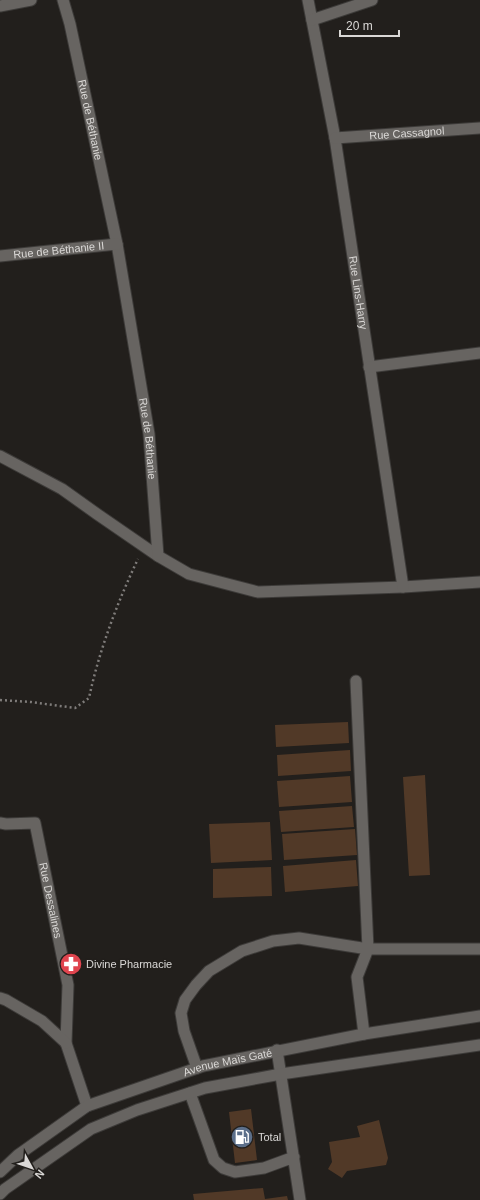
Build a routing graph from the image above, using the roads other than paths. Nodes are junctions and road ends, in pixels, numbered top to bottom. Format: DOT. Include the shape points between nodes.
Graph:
graph roads {
  1 [pos="31,0"];
  2 [pos="62,0"];
  3 [pos="308,0"];
  4 [pos="372,0"];
  5 [pos="0,6"];
  6 [pos="312,20"];
  7 [pos="480,128"];
  8 [pos="335,138"];
  9 [pos="117,244"];
  10 [pos="0,256"];
  11 [pos="480,352"];
  12 [pos="369,367"];
  13 [pos="0,456"];
  14 [pos="158,556"];
  15 [pos="480,582"];
  16 [pos="403,587"];
  17 [pos="356,681"];
  18 [pos="0,823"];
  19 [pos="480,949"];
  20 [pos="368,950"];
  21 [pos="0,998"];
  22 [pos="480,1016"];
  23 [pos="364,1034"];
  24 [pos="66,1043"];
  25 [pos="480,1045"];
  26 [pos="277,1050"];
  27 [pos="197,1068"];
  28 [pos="281,1074"];
  29 [pos="190,1093"];
  30 [pos="87,1106"];
  31 [pos="294,1157"];
  32 [pos="0,1172"];
  33 [pos="0,1194"];
  34 [pos="300,1200"];
  1 -- 5 [label="street"];
  2 -- 9 [label="street, Rue de Béthanie" via="70,24"];
  3 -- 6 [label="street, Rue Lins-Harry"];
  4 -- 6 [label="street"];
  6 -- 8 [label="street, Rue Lins-Harry"];
  7 -- 8 [label="street, Rue Cassagnol"];
  8 -- 12 [label="street, Rue Lins-Harry"];
  9 -- 10 [label="street, Rue de Béthanie II"];
  9 -- 14 [label="street, Rue de Béthanie" via="149,434"];
  11 -- 12 [label="street"];
  12 -- 16 [label="street, Rue Lins-Harry"];
  13 -- 14 [label="street" via="62,489"];
  14 -- 16 [label="street" via="189,574 258,592"];
  15 -- 16 [label="street"];
  17 -- 20 [label="street"];
  18 -- 24 [label="street, Rue Dessalines" via="35,823 68,985"];
  19 -- 20 [label="street"];
  20 -- 23 [label="street" via="357,977"];
  20 -- 27 [label="street" via="299,938 242,951 209,971 186,1000 181,1013 184,1031"];
  21 -- 24 [label="street" via="42,1021"];
  22 -- 23 [label="street, Avenue Maïs Gaté"];
  23 -- 26 [label="street, Avenue Maïs Gaté"];
  24 -- 30 [label="street, Rue Dessalines"];
  25 -- 28 [label="street, Avenue Maïs Gaté"];
  26 -- 27 [label="street, Avenue Maïs Gaté"];
  26 -- 28 [label="street"];
  27 -- 30 [label="street, Avenue Maïs Gaté"];
  28 -- 29 [label="street, Avenue Maïs Gaté"];
  28 -- 31 [label="street"];
  29 -- 31 [label="street" via="214,1160 224,1168 235,1172 264,1168"];
  29 -- 33 [label="street, Avenue Maïs Gaté" via="137,1110 91,1129"];
  30 -- 32 [label="street, Avenue Maïs Gaté" via="18,1155"];
  31 -- 34 [label="street"];
}
